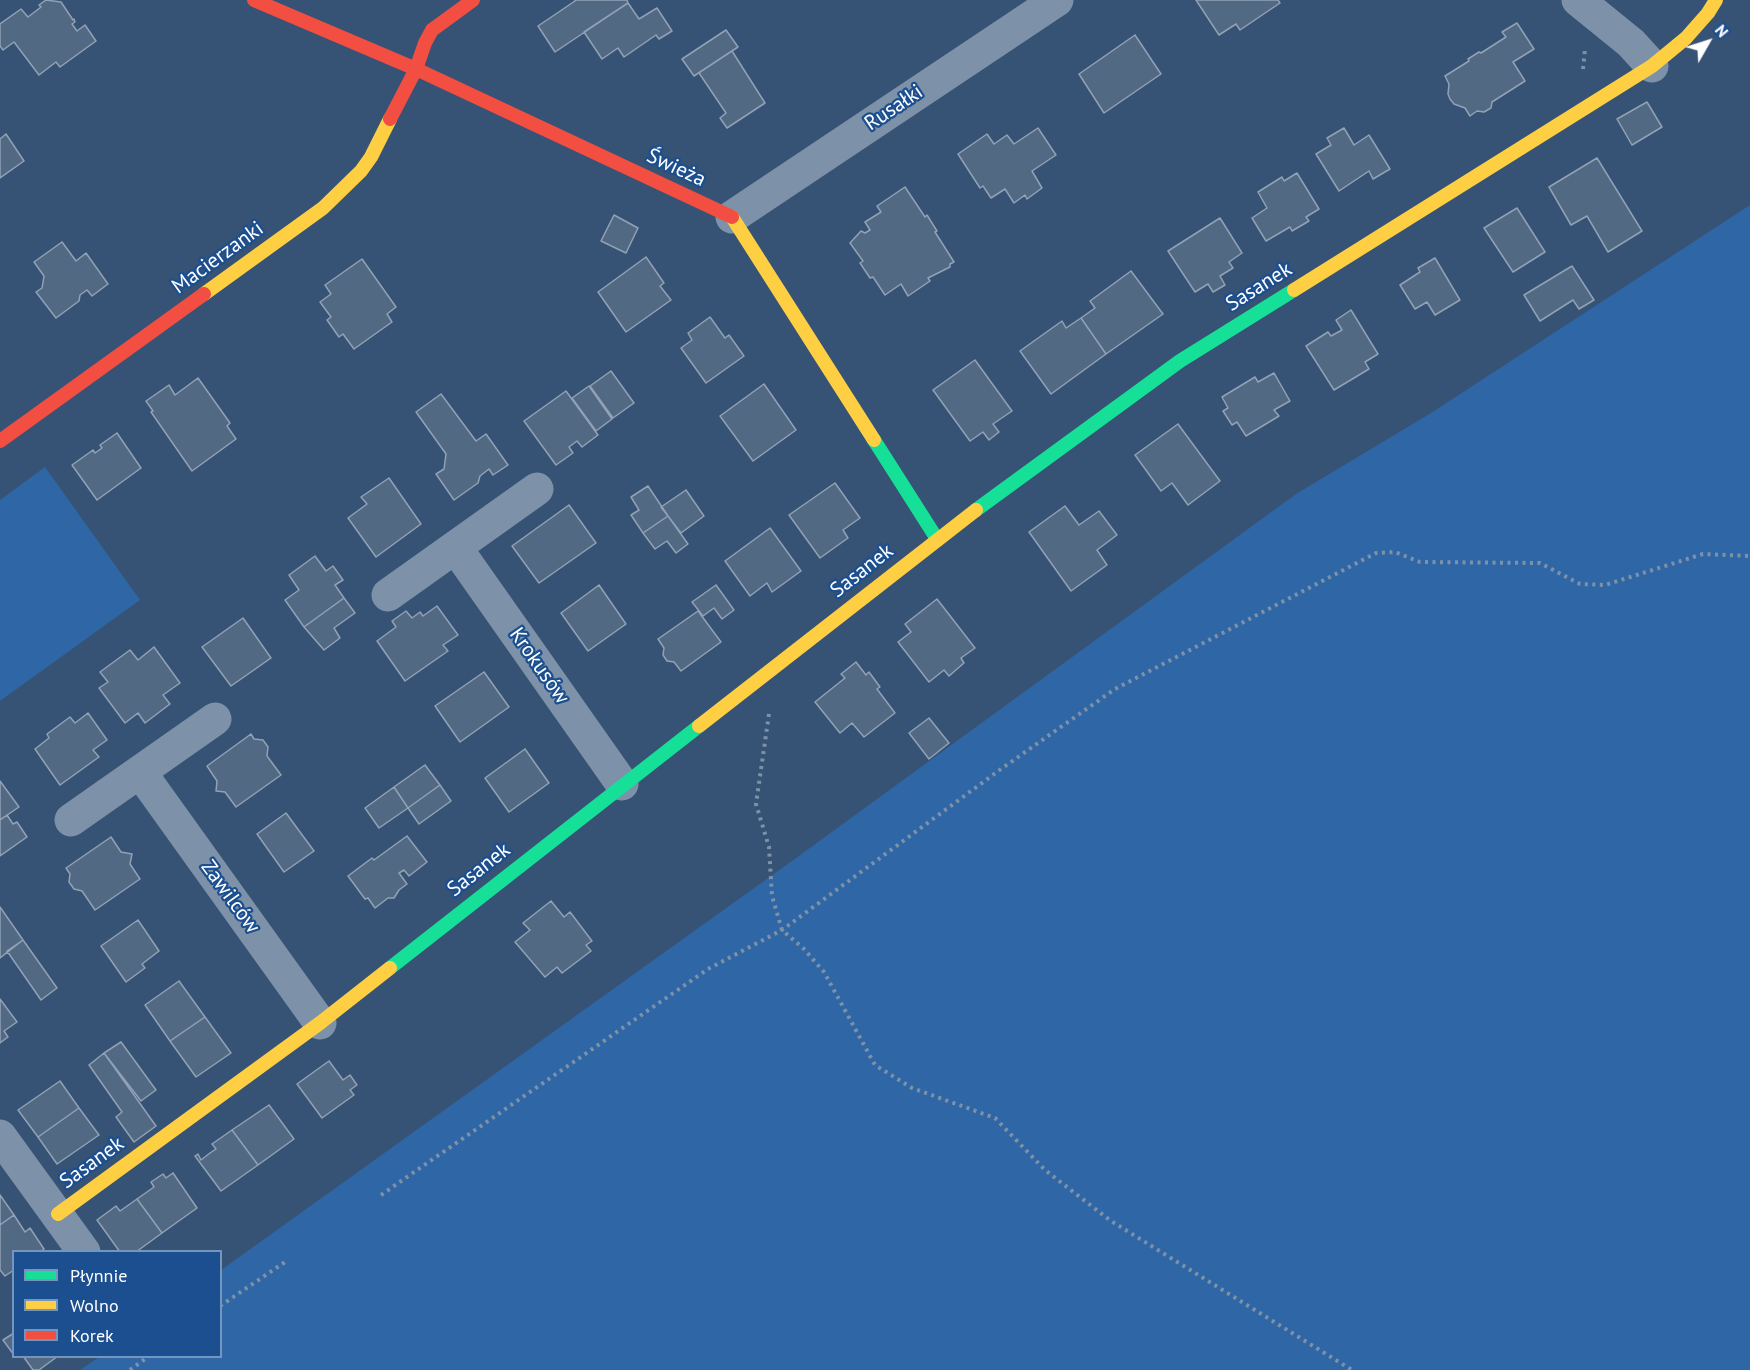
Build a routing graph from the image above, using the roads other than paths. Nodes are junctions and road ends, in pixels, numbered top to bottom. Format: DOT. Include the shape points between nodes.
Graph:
graph roads {
  1 [pos="254,0"];
  2 [pos="473,0"];
  3 [pos="1057,0"];
  4 [pos="1578,0"];
  5 [pos="1716,0"];
  6 [pos="1652,66"];
  7 [pos="416,69"];
  8 [pos="732,217"];
  9 [pos="0,441"];
  10 [pos="537,489"];
  11 [pos="938,539"];
  12 [pos="456,548"];
  13 [pos="388,596"];
  14 [pos="215,719"];
  15 [pos="140,772"];
  16 [pos="622,784"];
  17 [pos="71,820"];
  18 [pos="320,1023"];
  19 [pos="0,1136"];
  20 [pos="58,1214"];
  21 [pos="83,1250"];
  1 -- 7 [label="street, Świeża"];
  2 -- 7 [label="street, Macierzanki" via="432,30"];
  3 -- 8 [label="street, Rusałki"];
  4 -- 6 [label="street"];
  5 -- 6 [label="street, Sasanek" via="1686,38"];
  6 -- 11 [label="street, Sasanek" via="1180,361"];
  7 -- 8 [label="street, Świeża"];
  7 -- 9 [label="street, Macierzanki" via="371,157 323,208"];
  8 -- 11 [label="street"];
  10 -- 12 [label="street"];
  11 -- 16 [label="street, Sasanek"];
  12 -- 13 [label="street"];
  12 -- 16 [label="street, Krokusów"];
  14 -- 15 [label="street"];
  15 -- 17 [label="street"];
  15 -- 18 [label="street, Zawilców"];
  16 -- 18 [label="street, Sasanek"];
  18 -- 20 [label="street, Sasanek"];
  19 -- 20 [label="street"];
  20 -- 21 [label="street"];
}
